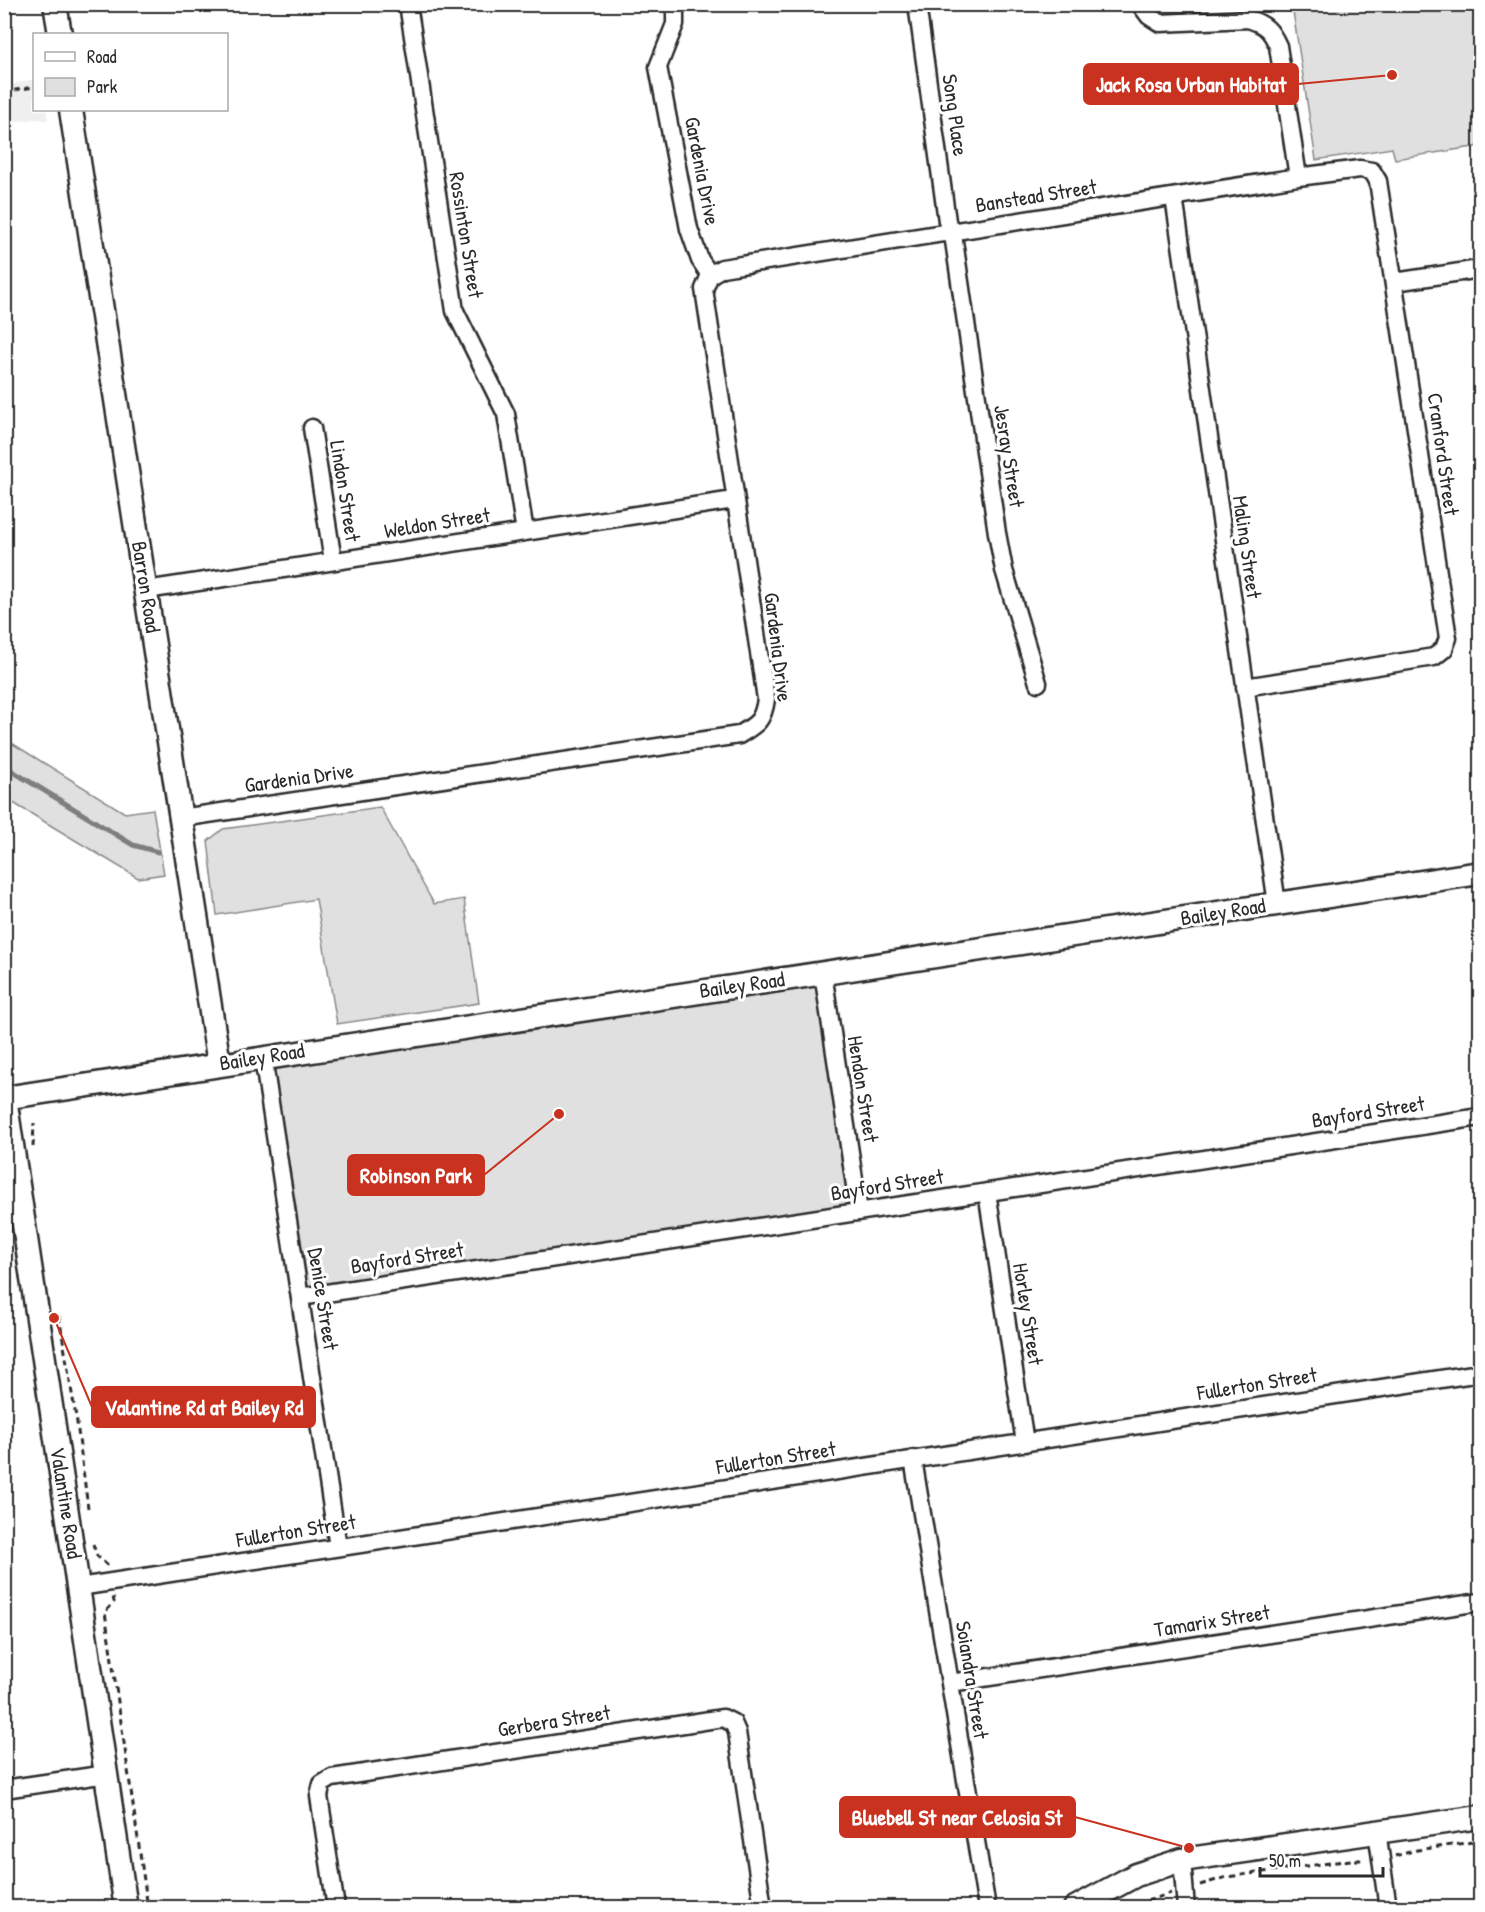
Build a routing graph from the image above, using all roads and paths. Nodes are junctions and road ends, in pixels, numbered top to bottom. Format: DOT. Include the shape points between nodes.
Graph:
graph roads {
  1 [pos="55,4"];
  2 [pos="408,4"];
  3 [pos="675,4"];
  4 [pos="917,4"];
  5 [pos="1140,4"];
  6 [pos="60,33"];
  7 [pos="33,87"];
  8 [pos="4,92"];
  9 [pos="71,111"];
  10 [pos="1372,171"];
  11 [pos="1298,177"];
  12 [pos="1174,197"];
  13 [pos="950,232"];
  14 [pos="1480,269"];
  15 [pos="710,275"];
  16 [pos="1395,282"];
  17 [pos="312,428"];
  18 [pos="734,500"];
  19 [pos="525,532"];
  20 [pos="333,561"];
  21 [pos="146,590"];
  22 [pos="1038,683"];
  23 [pos="1245,687"];
  24 [pos="181,818"];
  25 [pos="1480,873"];
  26 [pos="1277,904"];
  27 [pos="823,973"];
  28 [pos="263,1057"];
  29 [pos="219,1064"];
  30 [pos="5,1098"];
  31 [pos="1480,1117"];
  32 [pos="34,1123"];
  33 [pos="33,1150"];
  34 [pos="987,1192"];
  35 [pos="859,1212"];
  36 [pos="300,1297"];
  37 [pos="57,1308"];
  38 [pos="1480,1373"];
  39 [pos="1025,1443"];
  40 [pos="914,1460"];
  41 [pos="88,1511"];
  42 [pos="92,1542"];
  43 [pos="338,1547"];
  44 [pos="110,1582"];
  45 [pos="79,1587"];
  46 [pos="1480,1602"];
  47 [pos="950,1683"];
  48 [pos="107,1774"];
  49 [pos="4,1789"];
  50 [pos="1480,1817"];
  51 [pos="1377,1831"];
  52 [pos="1480,1841"];
  53 [pos="1380,1857"];
  54 [pos="1182,1860"];
  55 [pos="1184,1889"];
  56 [pos="126,1908"];
  57 [pos="148,1908"];
  58 [pos="336,1908"];
  59 [pos="763,1908"];
  60 [pos="987,1908"];
  61 [pos="1075,1908"];
  62 [pos="1127,1908"];
  63 [pos="1185,1908"];
  64 [pos="1388,1908"];
  1 -- 6 [label="street"];
  2 -- 19 [label="street, Rossinton Street" via="455,311 506,414"];
  3 -- 15 [label="street, Gardenia Drive" via="675,24 658,67 689,229"];
  4 -- 13 [label="street, Song Place"];
  5 -- 11 [label="street" via="1160,23 1248,20 1262,23 1272,32 1278,46"];
  7 -- 8 [label="path"];
  9 -- 21 [label="street, Barron Road"];
  10 -- 11 [label="street, Banstead Street"];
  10 -- 16 [label="street, Cranford Street" via="1378,181"];
  11 -- 12 [label="street, Banstead Street"];
  12 -- 13 [label="street, Banstead Street"];
  12 -- 23 [label="street, Maling Street"];
  13 -- 15 [label="street, Banstead Street" via="722,268"];
  13 -- 22 [label="street, Jesray Street" via="1004,570"];
  14 -- 16 [label="street"];
  15 -- 18 [label="street, Gardenia Drive" via="704,289"];
  16 -- 23 [label="street, Cranford Street" via="1445,610 1446,644 1434,657"];
  17 -- 20 [label="street, Lindon Street"];
  18 -- 19 [label="street, Weldon Street"];
  18 -- 24 [label="street, Gardenia Drive" via="766,699 764,715 739,735"];
  19 -- 20 [label="street, Weldon Street"];
  20 -- 21 [label="street, Weldon Street"];
  21 -- 24 [label="street, Barron Road"];
  23 -- 26 [label="street, Maling Street"];
  24 -- 29 [label="street, Barron Road"];
  25 -- 26 [label="street, Bailey Road"];
  26 -- 27 [label="street, Bailey Road"];
  27 -- 28 [label="street, Bailey Road"];
  27 -- 35 [label="street, Hendon Street"];
  28 -- 29 [label="street, Bailey Road"];
  28 -- 36 [label="street, Denice Street"];
  29 -- 30 [label="street, Bailey Road"];
  30 -- 45 [label="street, Valantine Road"];
  31 -- 34 [label="street, Bayford Street"];
  32 -- 33 [label="path"];
  34 -- 35 [label="street, Bayford Street"];
  34 -- 39 [label="street, Horley Street"];
  35 -- 36 [label="street, Bayford Street"];
  36 -- 43 [label="street, Denice Street"];
  37 -- 41 [label="path"];
  38 -- 39 [label="street, Fullerton Street"];
  39 -- 40 [label="street, Fullerton Street"];
  40 -- 43 [label="street, Fullerton Street"];
  40 -- 47 [label="street, Soiandra Street"];
  42 -- 44 [label="path" via="97,1556 109,1564"];
  43 -- 44 [label="street, Fullerton Street"];
  44 -- 45 [label="street, Fullerton Street"];
  44 -- 57 [label="path" via="114,1602 105,1612 106,1622"];
  45 -- 48 [label="street, Valantine Road"];
  46 -- 47 [label="street, Tamarix Street"];
  47 -- 60 [label="street, Soiandra Street"];
  48 -- 49 [label="street"];
  48 -- 56 [label="street, Valantine Road"];
  50 -- 51 [label="street"];
  51 -- 53 [label="street"];
  51 -- 54 [label="street"];
  52 -- 53 [label="path"];
  53 -- 55 [label="path" via="1227,1877"];
  53 -- 64 [label="street"];
  54 -- 55 [label="street"];
  54 -- 61 [label="street" via="1136,1875"];
  55 -- 62 [label="path"];
  55 -- 63 [label="street"];
  58 -- 59 [label="street, Gerbera Street" via="319,1796 321,1784 332,1778 723,1718 733,1723 737,1732"];
}
